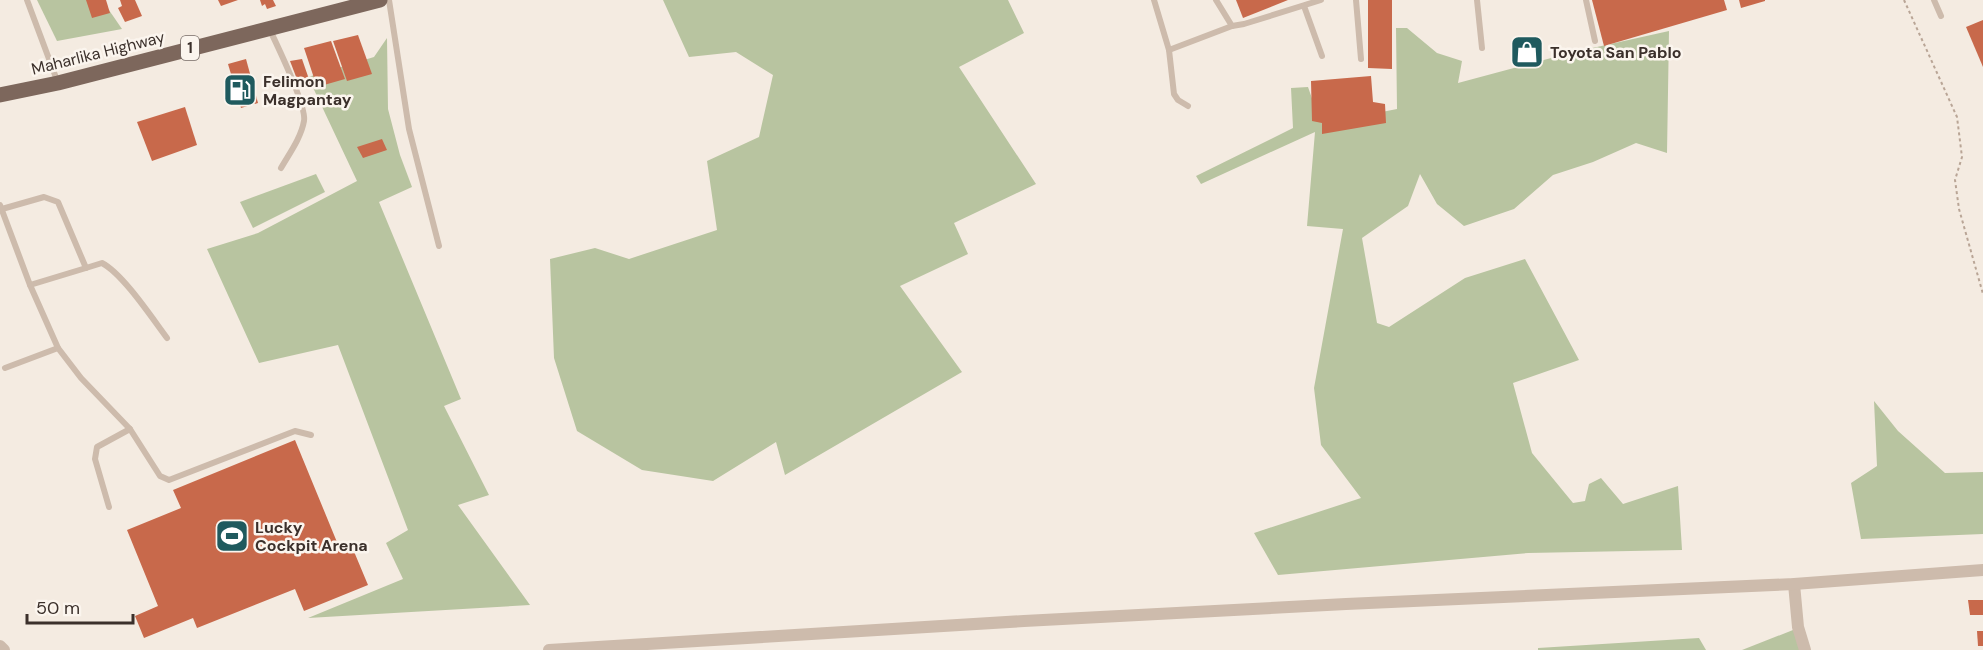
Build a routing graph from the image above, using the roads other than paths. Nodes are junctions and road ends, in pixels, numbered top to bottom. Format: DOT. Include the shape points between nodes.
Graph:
graph roads {
  1 [pos="27,0"];
  2 [pos="380,0"];
  3 [pos="389,0"];
  4 [pos="1154,0"];
  5 [pos="1216,0"];
  6 [pos="1320,0"];
  7 [pos="1356,0"];
  8 [pos="1477,0"];
  9 [pos="1586,0"];
  10 [pos="1934,0"];
  11 [pos="1304,6"];
  12 [pos="1941,16"];
  13 [pos="1232,26"];
  14 [pos="269,28"];
  15 [pos="1595,41"];
  16 [pos="1482,48"];
  17 [pos="1169,50"];
  18 [pos="1322,56"];
  19 [pos="1361,59"];
  20 [pos="58,83"];
  21 [pos="0,95"];
  22 [pos="1188,106"];
  23 [pos="281,168"];
  24 [pos="1,207"];
  25 [pos="439,246"];
  26 [pos="87,268"];
  27 [pos="30,285"];
  28 [pos="167,338"];
  29 [pos="58,348"];
  30 [pos="5,368"];
  31 [pos="129,429"];
  32 [pos="311,435"];
  33 [pos="109,507"];
  34 [pos="1983,570"];
  35 [pos="1794,584"];
  36 [pos="0,646"];
  37 [pos="4,650"];
  38 [pos="549,650"];
  39 [pos="1805,650"];
  1 -- 20 [label="lane"];
  2 -- 14 [label="main road, Maharlika Highway / 1"];
  3 -- 25 [label="lane" via="409,129"];
  4 -- 17 [label="lane"];
  5 -- 13 [label="lane"];
  6 -- 11 [label="lane"];
  7 -- 19 [label="lane"];
  8 -- 16 [label="lane"];
  9 -- 15 [label="lane"];
  10 -- 12 [label="lane"];
  11 -- 13 [label="lane"];
  11 -- 18 [label="lane"];
  13 -- 17 [label="lane"];
  14 -- 20 [label="main road, Maharlika Highway / 1"];
  14 -- 23 [label="lane" via="305,119"];
  17 -- 22 [label="lane" via="1174,94"];
  20 -- 21 [label="main road, Maharlika Highway / 1"];
  24 -- 26 [label="lane" via="44,197 57,202"];
  24 -- 27 [label="lane"];
  26 -- 27 [label="lane"];
  26 -- 28 [label="lane" via="102,263 107,266"];
  27 -- 29 [label="lane"];
  29 -- 30 [label="lane"];
  29 -- 31 [label="lane"];
  31 -- 32 [label="lane" via="153,468 169,480 295,431"];
  31 -- 33 [label="lane" via="97,447 95,459"];
  34 -- 35 [label="street"];
  35 -- 38 [label="street" via="1071,618"];
  35 -- 39 [label="street" via="1798,627"];
  36 -- 37 [label="street"];
}
